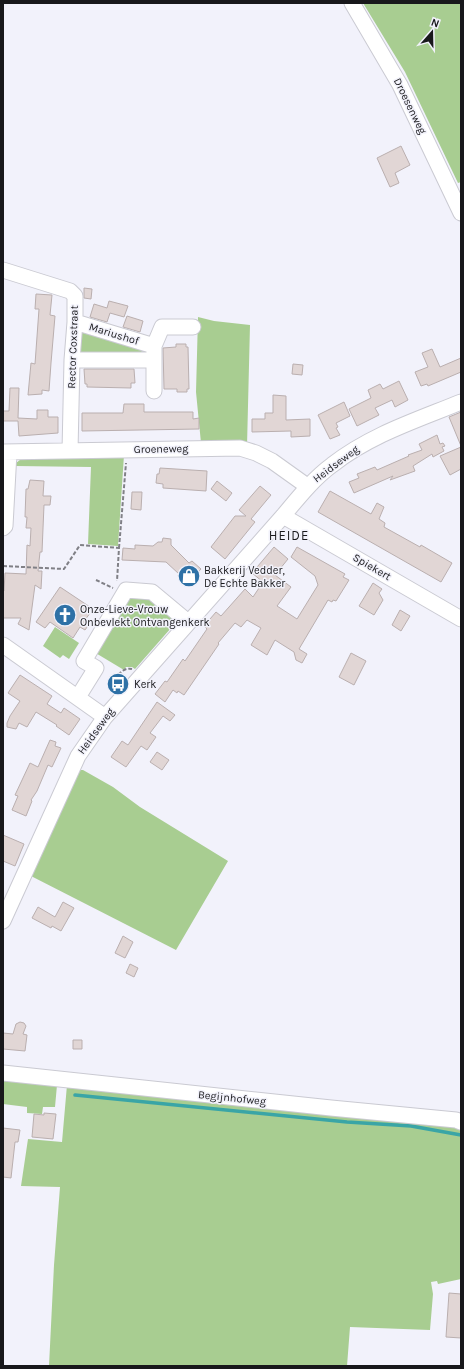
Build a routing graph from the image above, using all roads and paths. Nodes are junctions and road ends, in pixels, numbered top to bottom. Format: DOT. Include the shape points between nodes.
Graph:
graph roads {
  1 [pos="352,3"];
  2 [pos="461,214"];
  3 [pos="3,270"];
  4 [pos="75,322"];
  5 [pos="193,327"];
  6 [pos="154,353"];
  7 [pos="72,360"];
  8 [pos="154,391"];
  9 [pos="461,402"];
  10 [pos="127,450"];
  11 [pos="70,451"];
  12 [pos="6,452"];
  13 [pos="307,486"];
  14 [pos="283,516"];
  15 [pos="3,528"];
  16 [pos="120,548"];
  17 [pos="3,566"];
  18 [pos="96,580"];
  19 [pos="120,591"];
  20 [pos="461,619"];
  21 [pos="188,622"];
  22 [pos="3,645"];
  23 [pos="78,698"];
  24 [pos="105,717"];
  25 [pos="3,921"];
  26 [pos="3,1073"];
  27 [pos="461,1122"];
  1 -- 2 [label="street, Droesenweg" via="400,85"];
  3 -- 4 [label="street, Rector Coxstraat" via="70,291 75,296"];
  4 -- 6 [label="street, Mariushof"];
  4 -- 7 [label="street, Rector Coxstraat"];
  5 -- 6 [label="street, Mariushof" via="162,327"];
  6 -- 7 [label="street, Mariushof"];
  6 -- 8 [label="street, Mariushof"];
  7 -- 11 [label="street, Rector Coxstraat"];
  9 -- 13 [label="street, Heidseweg" via="371,440 332,465"];
  10 -- 11 [label="street, Groeneweg"];
  10 -- 13 [label="street, Groeneweg" via="240,448 272,461"];
  10 -- 16 [label="path"];
  11 -- 12 [label="street, Groeneweg"];
  12 -- 15 [label="street"];
  13 -- 14 [label="street, Heidseweg"];
  14 -- 20 [label="street, Spiekert"];
  14 -- 21 [label="street, Heidseweg"];
  16 -- 17 [label="path" via="80,545 64,569"];
  16 -- 19 [label="path"];
  18 -- 19 [label="path"];
  19 -- 21 [label="street" via="152,592"];
  19 -- 23 [label="street" via="84,661 96,668"];
  21 -- 24 [label="street, Heidseweg"];
  22 -- 23 [label="street"];
  23 -- 24 [label="street"];
  24 -- 25 [label="street, Heidseweg" via="78,756"];
  26 -- 27 [label="street, Begijnhofweg"];
}
